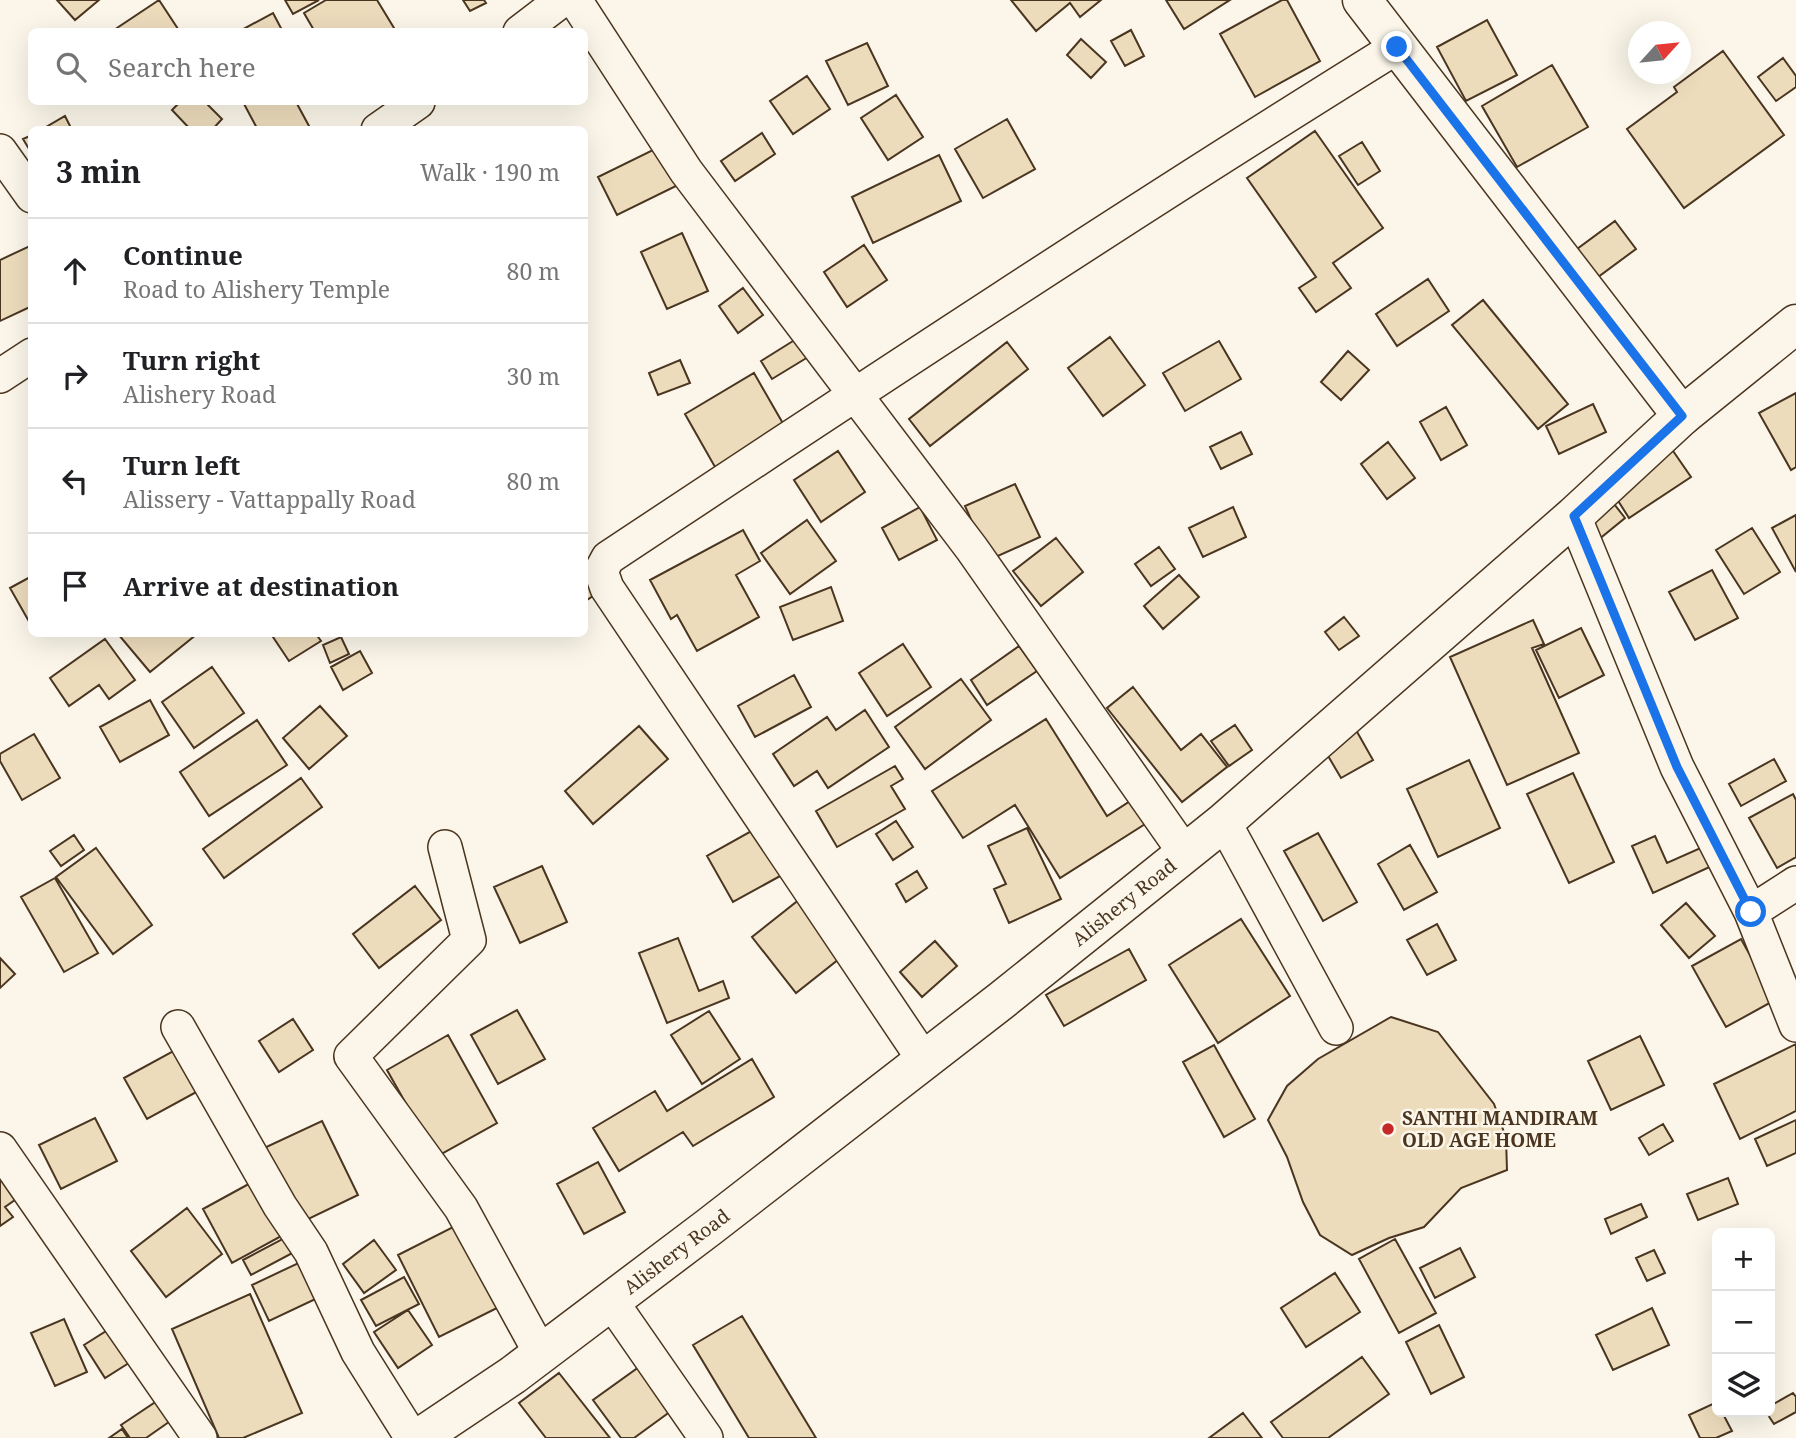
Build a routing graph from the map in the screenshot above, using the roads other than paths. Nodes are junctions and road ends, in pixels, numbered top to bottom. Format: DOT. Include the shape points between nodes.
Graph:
graph roads {
  1 [pos="562,0"];
  2 [pos="575,0"];
  3 [pos="1362,0"];
  4 [pos="525,28"];
  5 [pos="1397,47"];
  6 [pos="414,105"];
  7 [pos="384,126"];
  8 [pos="0,151"];
  9 [pos="28,190"];
  10 [pos="1796,324"];
  11 [pos="28,358"];
  12 [pos="0,376"];
  13 [pos="855,395"];
  14 [pos="1682,416"];
  15 [pos="1574,516"];
  16 [pos="1224,822"];
  17 [pos="445,847"];
  18 [pos="1185,853"];
  19 [pos="1796,883"];
  20 [pos="1751,912"];
  21 [pos="1796,1025"];
  22 [pos="178,1027"];
  23 [pos="1336,1028"];
  24 [pos="924,1060"];
  25 [pos="0,1149"];
  26 [pos="611,1301"];
  27 [pos="541,1354"];
  28 [pos="200,1438"];
  29 [pos="412,1438"];
  30 [pos="419,1438"];
  31 [pos="706,1438"];
  1 -- 4 [label="street"];
  2 -- 13 [label="street" via="686,171"];
  3 -- 5 [label="main road"];
  5 -- 13 [label="street"];
  5 -- 14 [label="main road"];
  6 -- 7 [label="street"];
  8 -- 9 [label="street"];
  10 -- 14 [label="main road, Alishery Road"];
  11 -- 12 [label="street"];
  13 -- 18 [label="street" via="972,549"];
  13 -- 24 [label="street" via="608,558 601,571 607,588"];
  14 -- 15 [label="main road, Alishery Road"];
  15 -- 16 [label="main road, Alishery Road"];
  15 -- 20 [label="street" via="1677,767"];
  16 -- 18 [label="main road, Alishery Road"];
  16 -- 23 [label="street"];
  17 -- 27 [label="street" via="469,940 351,1056 461,1208"];
  18 -- 24 [label="main road, Alishery Road"];
  19 -- 20 [label="street"];
  20 -- 21 [label="street"];
  22 -- 29 [label="street" via="311,1252 358,1352"];
  24 -- 26 [label="main road, Alishery Road"];
  25 -- 28 [label="street"];
  26 -- 27 [label="main road, Alishery Road"];
  26 -- 31 [label="street"];
  27 -- 30 [label="main road, Alishery Road"];
}
